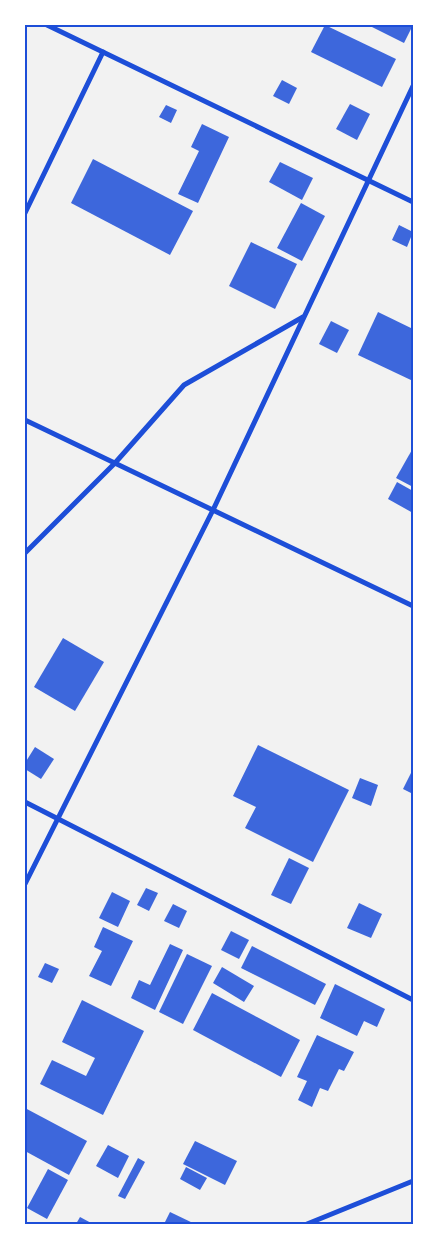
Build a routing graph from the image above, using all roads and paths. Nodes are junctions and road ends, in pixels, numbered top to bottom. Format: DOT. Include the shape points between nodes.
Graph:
graph roads {
  1 [pos="47,25"];
  2 [pos="102,52"];
  3 [pos="413,86"];
  4 [pos="368,180"];
  5 [pos="413,202"];
  6 [pos="25,213"];
  7 [pos="304,317"];
  8 [pos="25,420"];
  9 [pos="114,462"];
  10 [pos="213,510"];
  11 [pos="25,554"];
  12 [pos="413,606"];
  13 [pos="25,802"];
  14 [pos="58,819"];
  15 [pos="25,884"];
  16 [pos="413,1000"];
  17 [pos="413,1181"];
  18 [pos="307,1224"];
  1 -- 2 [label="street"];
  2 -- 4 [label="street"];
  2 -- 6 [label="street"];
  3 -- 4 [label="street"];
  4 -- 5 [label="street"];
  4 -- 7 [label="street"];
  7 -- 9 [label="street" via="184,385"];
  7 -- 10 [label="street"];
  8 -- 9 [label="street"];
  9 -- 10 [label="street"];
  9 -- 11 [label="street"];
  10 -- 12 [label="street"];
  10 -- 14 [label="street"];
  13 -- 14 [label="street"];
  14 -- 15 [label="street"];
  14 -- 16 [label="street"];
  17 -- 18 [label="street"];
}
